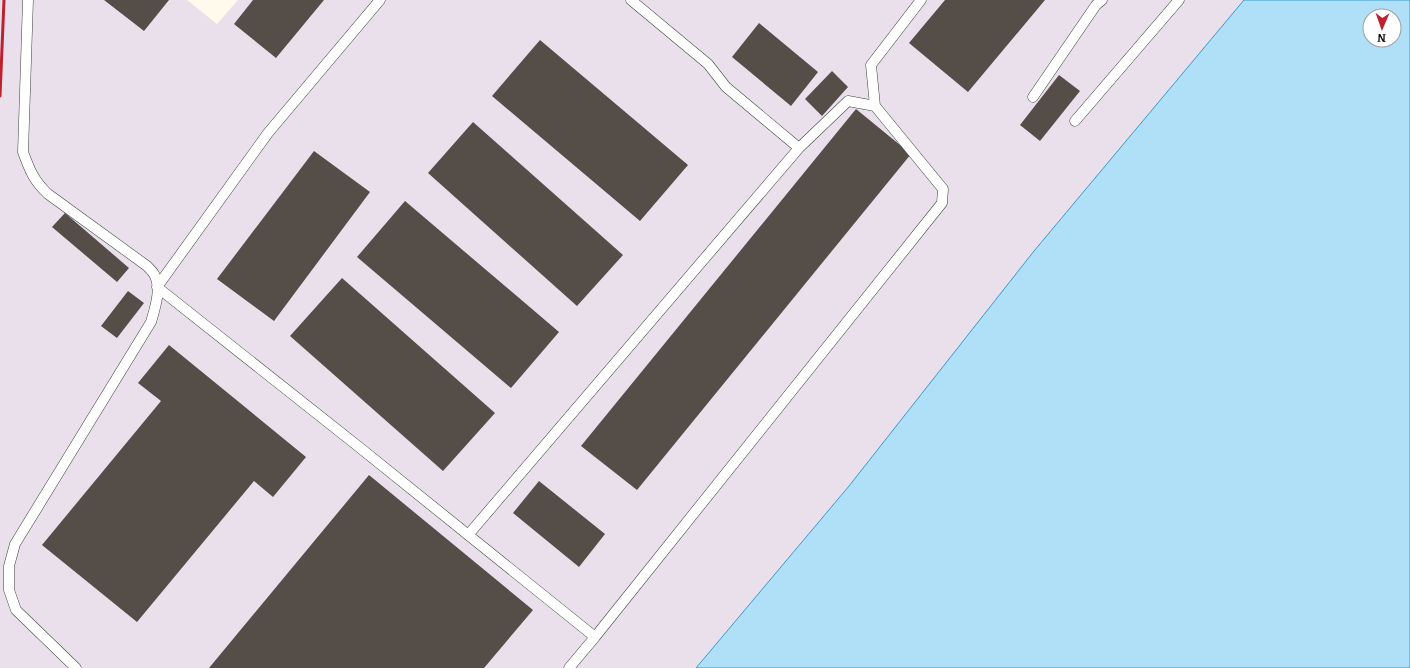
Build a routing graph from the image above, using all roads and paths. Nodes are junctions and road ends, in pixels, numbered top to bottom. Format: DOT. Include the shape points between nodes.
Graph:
graph roads {
  1 [pos="28,0"];
  2 [pos="380,0"];
  3 [pos="631,0"];
  4 [pos="921,0"];
  5 [pos="1102,0"];
  6 [pos="1179,0"];
  7 [pos="1033,97"];
  8 [pos="875,106"];
  9 [pos="1075,121"];
  10 [pos="799,148"];
  11 [pos="157,287"];
  12 [pos="468,535"];
  13 [pos="595,637"];
  14 [pos="76,668"];
  15 [pos="568,668"];
  1 -- 11 [label="lane" via="23,152 30,172 37,184 48,194 147,266 154,274"];
  2 -- 11 [label="lane" via="268,133"];
  3 -- 10 [label="lane" via="708,64 726,87"];
  4 -- 8 [label="lane" via="871,64"];
  5 -- 7 [label="lane"];
  6 -- 9 [label="lane"];
  8 -- 10 [label="lane" via="848,101"];
  8 -- 13 [label="lane" via="943,189 942,203"];
  10 -- 12 [label="lane"];
  11 -- 12 [label="lane"];
  11 -- 14 [label="lane" via="157,304 151,322 15,544 9,566 9,590 16,610"];
  12 -- 13 [label="lane"];
  13 -- 15 [label="lane"];
}
